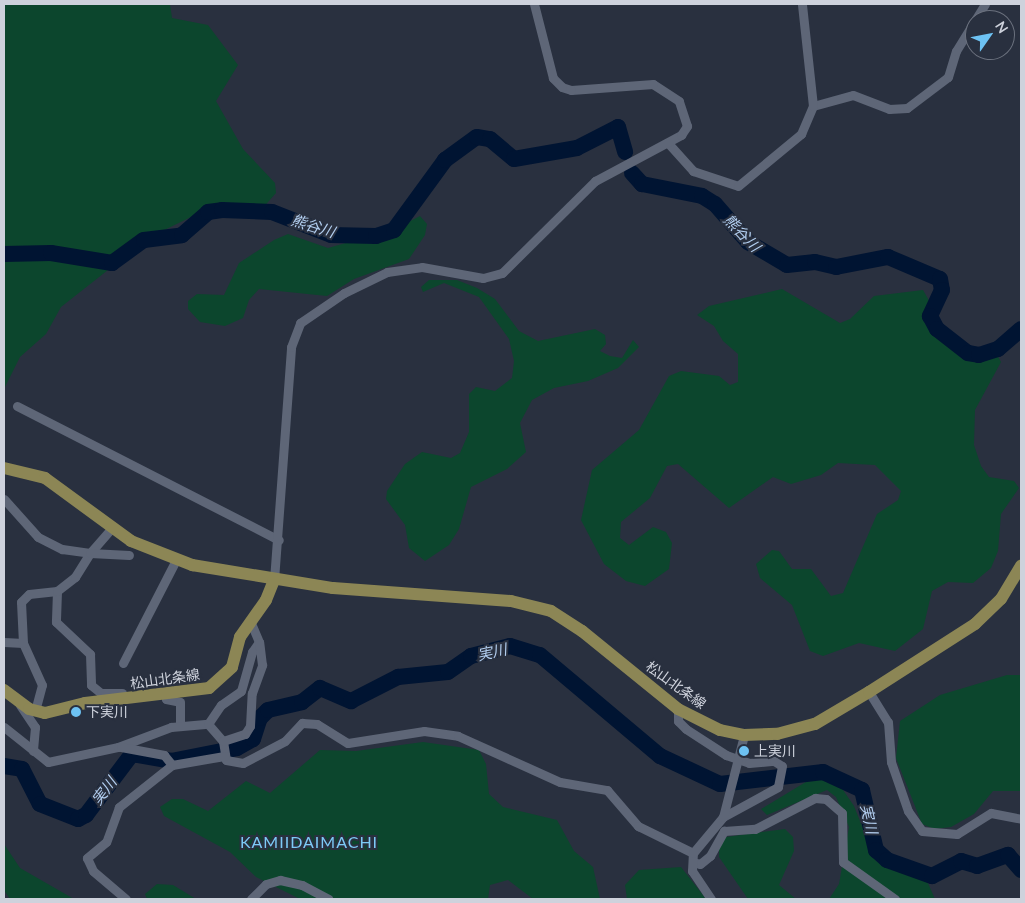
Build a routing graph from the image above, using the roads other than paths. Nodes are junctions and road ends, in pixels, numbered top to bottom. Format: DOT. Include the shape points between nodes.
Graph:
graph roads {
  1 [pos="534,4"];
  2 [pos="802,4"];
  3 [pos="985,4"];
  4 [pos="813,106"];
  5 [pos="668,143"];
  6 [pos="17,406"];
  7 [pos="4,468"];
  8 [pos="4,499"];
  9 [pos="113,528"];
  10 [pos="279,540"];
  11 [pos="90,553"];
  12 [pos="129,554"];
  13 [pos="176,560"];
  14 [pos="1021,566"];
  15 [pos="274,580"];
  16 [pos="57,591"];
  17 [pos="250,621"];
  18 [pos="4,642"];
  19 [pos="259,642"];
  20 [pos="23,644"];
  21 [pos="123,663"];
  22 [pos="4,690"];
  23 [pos="869,692"];
  24 [pos="167,694"];
  25 [pos="149,696"];
  26 [pos="19,702"];
  27 [pos="678,709"];
  28 [pos="35,711"];
  29 [pos="208,724"];
  30 [pos="180,726"];
  31 [pos="4,727"];
  32 [pos="744,735"];
  33 [pos="118,747"];
  34 [pos="223,748"];
  35 [pos="33,751"];
  36 [pos="171,762"];
  37 [pos="724,813"];
  38 [pos="1021,819"];
  39 [pos="693,858"];
  40 [pos="126,899"];
  41 [pos="251,899"];
  42 [pos="328,899"];
  43 [pos="711,899"];
  44 [pos="895,899"];
  1 -- 5 [label="street" via="558,83 571,90 653,84 667,90 679,101 687,126"];
  2 -- 4 [label="street"];
  3 -- 4 [label="street" via="956,51 948,77 906,108 889,109 853,94"];
  4 -- 5 [label="street" via="801,134 738,186 693,172 681,164"];
  5 -- 10 [label="street" via="595,181 502,273 483,278 422,267 387,272 344,293 300,323 291,347"];
  6 -- 10 [label="street"];
  7 -- 9 [label="main road, 松山北条線" via="45,478"];
  8 -- 11 [label="street" via="38,537 62,549"];
  9 -- 11 [label="street"];
  9 -- 13 [label="main road, 松山北条線" via="149,551"];
  10 -- 15 [label="street"];
  11 -- 12 [label="street"];
  11 -- 16 [label="street" via="75,577"];
  13 -- 15 [label="main road, 松山北条線"];
  13 -- 21 [label="street"];
  14 -- 23 [label="main road, 松山北条線" via="990,612"];
  15 -- 17 [label="main road, 松山北条線"];
  15 -- 27 [label="main road, 松山北条線" via="535,606 582,630"];
  16 -- 20 [label="street" via="29,594 20,602"];
  16 -- 25 [label="street" via="56,622 90,654 94,690"];
  17 -- 19 [label="street"];
  17 -- 24 [label="main road, 松山北条線" via="240,637 232,667 217,684"];
  18 -- 20 [label="street"];
  19 -- 29 [label="street" via="252,652 241,692 221,705"];
  19 -- 34 [label="street" via="262,665 252,693 250,726 245,734"];
  20 -- 28 [label="street" via="42,685"];
  22 -- 26 [label="main road"];
  23 -- 32 [label="main road, 松山北条線" via="815,724 777,734"];
  23 -- 38 [label="street" via="888,722 891,762 908,810 922,830 957,834 991,812"];
  24 -- 25 [label="main road, 松山北条線"];
  24 -- 30 [label="street" via="166,699 180,702"];
  25 -- 28 [label="main road, 松山北条線"];
  26 -- 28 [label="main road"];
  26 -- 35 [label="street" via="35,727"];
  27 -- 32 [label="main road, 松山北条線" via="720,730"];
  27 -- 37 [label="street" via="678,721 706,743 749,763 778,762 784,771 782,782 770,794"];
  29 -- 30 [label="street"];
  29 -- 34 [label="street"];
  30 -- 33 [label="street"];
  31 -- 35 [label="street"];
  32 -- 37 [label="street"];
  33 -- 35 [label="street" via="48,762"];
  33 -- 36 [label="street"];
  34 -- 36 [label="street"];
  34 -- 39 [label="street" via="230,762 243,763 259,758 302,723 316,724 338,739 359,744 408,732 458,736 560,782 607,790 638,826"];
  36 -- 40 [label="street" via="119,807 106,842 87,858 93,871"];
  37 -- 39 [label="street"];
  39 -- 43 [label="street" via="692,871"];
  39 -- 44 [label="street" via="700,864 710,856 724,831 755,829 815,798 826,799 842,813 843,862"];
  41 -- 42 [label="street" via="266,884 280,880 302,885"];
}
